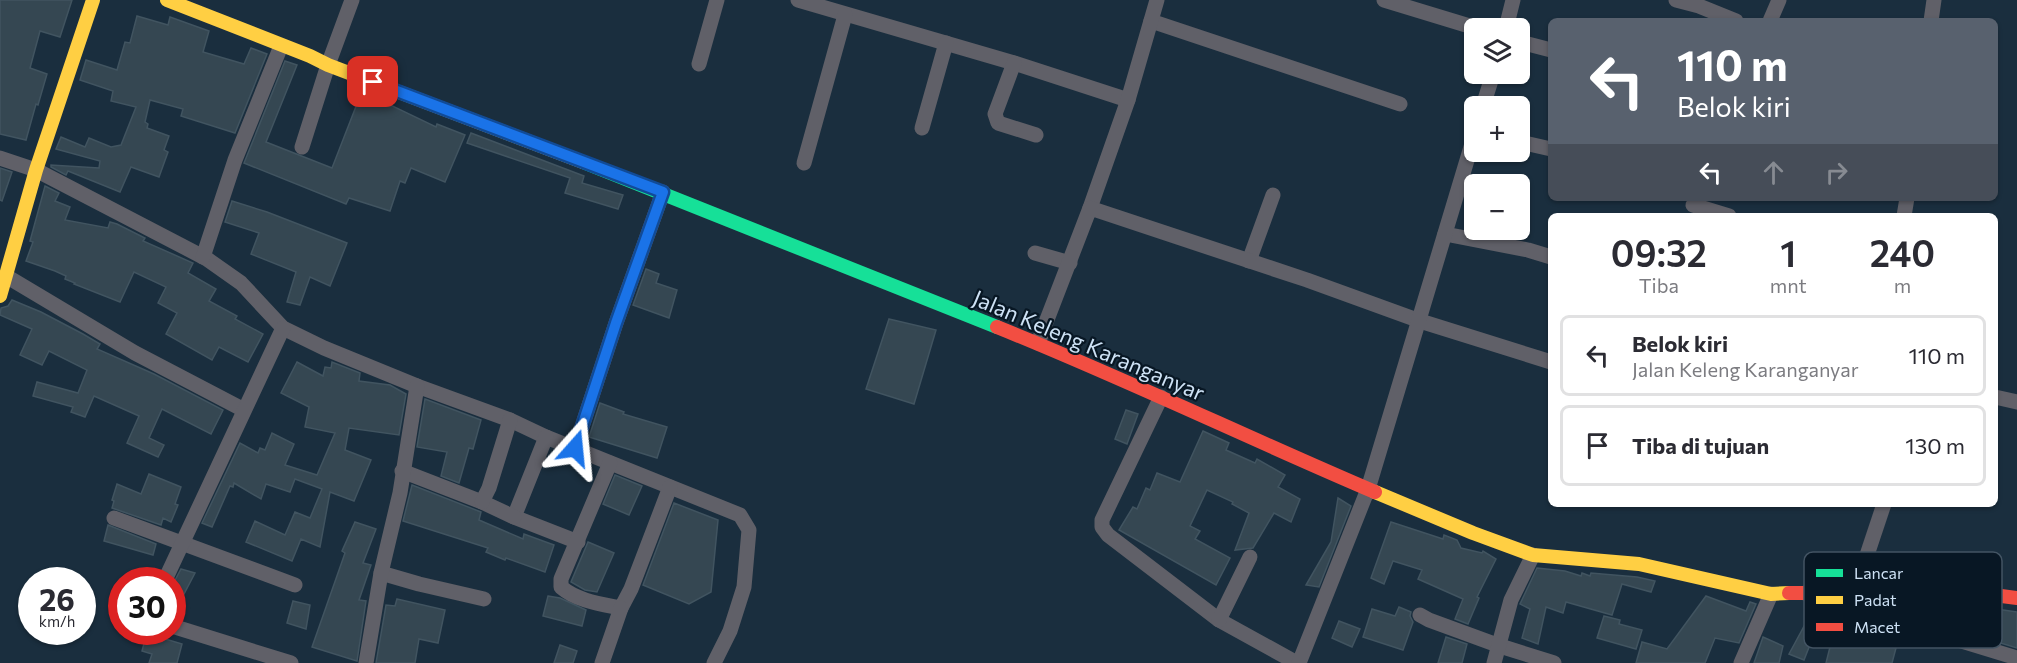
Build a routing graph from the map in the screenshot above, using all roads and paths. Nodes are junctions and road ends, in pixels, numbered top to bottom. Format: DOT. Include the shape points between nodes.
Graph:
graph roads {
  1 [pos="93,0"];
  2 [pos="167,0"];
  3 [pos="352,0"];
  4 [pos="717,0"];
  5 [pos="798,0"];
  6 [pos="1157,0"];
  7 [pos="1384,0"];
  8 [pos="1513,0"];
  9 [pos="1676,0"];
  10 [pos="1779,0"];
  11 [pos="1934,0"];
  12 [pos="1700,3"];
  13 [pos="841,8"];
  14 [pos="1508,18"];
  15 [pos="1730,18"];
  16 [pos="1771,18"];
  17 [pos="1931,18"];
  18 [pos="1151,21"];
  19 [pos="1464,24"];
  20 [pos="946,43"];
  21 [pos="1530,45"];
  22 [pos="281,46"];
  23 [pos="1548,49"];
  24 [pos="1014,63"];
  25 [pos="699,64"];
  26 [pos="328,65"];
  27 [pos="1128,100"];
  28 [pos="1400,104"];
  29 [pos="922,128"];
  30 [pos="1036,135"];
  31 [pos="1530,144"];
  32 [pos="302,147"];
  33 [pos="1548,148"];
  34 [pos="0,158"];
  35 [pos="1467,162"];
  36 [pos="804,163"];
  37 [pos="36,170"];
  38 [pos="663,192"];
  39 [pos="1273,195"];
  40 [pos="1692,206"];
  41 [pos="1090,208"];
  42 [pos="1718,213"];
  43 [pos="1445,234"];
  44 [pos="1035,253"];
  45 [pos="1548,256"];
  46 [pos="203,257"];
  47 [pos="1249,261"];
  48 [pos="1070,263"];
  49 [pos="6,276"];
  50 [pos="0,296"];
  51 [pos="1420,321"];
  52 [pos="283,328"];
  53 [pos="1038,343"];
  54 [pos="1548,361"];
  55 [pos="417,386"];
  56 [pos="1161,397"];
  57 [pos="1998,398"];
  58 [pos="2017,402"];
  59 [pos="244,410"];
  60 [pos="510,420"];
  61 [pos="546,437"];
  62 [pos="575,448"];
  63 [pos="610,463"];
  64 [pos="402,471"];
  65 [pos="670,487"];
  66 [pos="1368,489"];
  67 [pos="482,502"];
  68 [pos="1883,507"];
  69 [pos="514,517"];
  70 [pos="114,518"];
  71 [pos="182,542"];
  72 [pos="578,542"];
  73 [pos="1868,552"];
  74 [pos="1533,555"];
  75 [pos="1250,557"];
  76 [pos="171,567"];
  77 [pos="381,573"];
  78 [pos="296,585"];
  79 [pos="1804,593"];
  80 [pos="1771,594"];
  81 [pos="2002,596"];
  82 [pos="484,598"];
  83 [pos="2017,598"];
  84 [pos="621,608"];
  85 [pos="1420,615"];
  86 [pos="1219,620"];
  87 [pos="186,630"];
  88 [pos="1500,646"];
  89 [pos="1984,648"];
  90 [pos="2017,658"];
  91 [pos="291,663"];
  92 [pos="366,663"];
  93 [pos="602,663"];
  94 [pos="714,663"];
  95 [pos="1298,663"];
  96 [pos="1494,663"];
  97 [pos="1554,663"];
  98 [pos="1741,663"];
  1 -- 37 [label="main road"];
  2 -- 22 [label="main road, Jalan Keleng Karanganyar"];
  3 -- 26 [label="street"];
  4 -- 25 [label="street"];
  5 -- 13 [label="street"];
  6 -- 18 [label="street"];
  7 -- 19 [label="street"];
  8 -- 14 [label="street"];
  9 -- 12 [label="street"];
  10 -- 16 [label="street"];
  11 -- 17 [label="street"];
  12 -- 15 [label="street"];
  13 -- 20 [label="street"];
  13 -- 36 [label="street"];
  18 -- 27 [label="street"];
  18 -- 28 [label="street"];
  20 -- 24 [label="street"];
  20 -- 29 [label="street"];
  21 -- 23 [label="street"];
  22 -- 26 [label="main road, Jalan Keleng Karanganyar"];
  22 -- 46 [label="street" via="235,160"];
  24 -- 27 [label="street"];
  24 -- 30 [label="street" via="995,119"];
  26 -- 32 [label="street"];
  26 -- 38 [label="main road, Jalan Keleng Karanganyar"];
  27 -- 41 [label="street"];
  31 -- 33 [label="street"];
  34 -- 37 [label="street"];
  35 -- 43 [label="street"];
  37 -- 46 [label="street"];
  37 -- 49 [label="main road"];
  38 -- 53 [label="main road, Jalan Keleng Karanganyar"];
  38 -- 62 [label="street"];
  39 -- 47 [label="street"];
  40 -- 42 [label="street"];
  41 -- 47 [label="street"];
  41 -- 48 [label="street"];
  43 -- 45 [label="street"];
  43 -- 51 [label="street"];
  44 -- 48 [label="street"];
  46 -- 52 [label="street" via="242,283"];
  47 -- 51 [label="street"];
  48 -- 53 [label="street"];
  49 -- 50 [label="main road"];
  49 -- 59 [label="street" via="135,353"];
  51 -- 54 [label="street"];
  51 -- 66 [label="street"];
  52 -- 55 [label="street"];
  52 -- 59 [label="street"];
  53 -- 56 [label="main road, Jalan Keleng Karanganyar"];
  55 -- 60 [label="street"];
  55 -- 64 [label="street"];
  56 -- 66 [label="main road, Jalan Keleng Karanganyar"];
  56 -- 86 [label="street" via="1101,520 1102,527"];
  57 -- 58 [label="street"];
  59 -- 71 [label="street"];
  60 -- 61 [label="street"];
  60 -- 67 [label="street"];
  61 -- 62 [label="street"];
  61 -- 69 [label="street"];
  62 -- 63 [label="street"];
  63 -- 65 [label="street"];
  63 -- 72 [label="street"];
  64 -- 67 [label="street"];
  64 -- 77 [label="street"];
  65 -- 84 [label="street"];
  65 -- 94 [label="street" via="740,515 749,530 744,587 730,631"];
  66 -- 74 [label="main road, Jalan Keleng Karanganyar"];
  66 -- 95 [label="street"];
  67 -- 69 [label="street"];
  68 -- 73 [label="street"];
  69 -- 72 [label="street"];
  70 -- 71 [label="street"];
  71 -- 76 [label="street"];
  71 -- 78 [label="street"];
  72 -- 84 [label="street" via="563,573 561,587 597,603"];
  74 -- 80 [label="main road, Jalan Keleng Karanganyar" via="1639,564"];
  74 -- 88 [label="street" via="1511,600"];
  75 -- 86 [label="street"];
  77 -- 82 [label="street"];
  77 -- 92 [label="street"];
  79 -- 80 [label="main road, Jalan Keleng Karanganyar"];
  80 -- 98 [label="street"];
  81 -- 83 [label="main road, Jalan Keleng Karanganyar"];
  84 -- 93 [label="street"];
  85 -- 88 [label="street"];
  86 -- 95 [label="street"];
  87 -- 91 [label="street"];
  88 -- 96 [label="street"];
  88 -- 97 [label="street"];
  89 -- 90 [label="street"];
}
